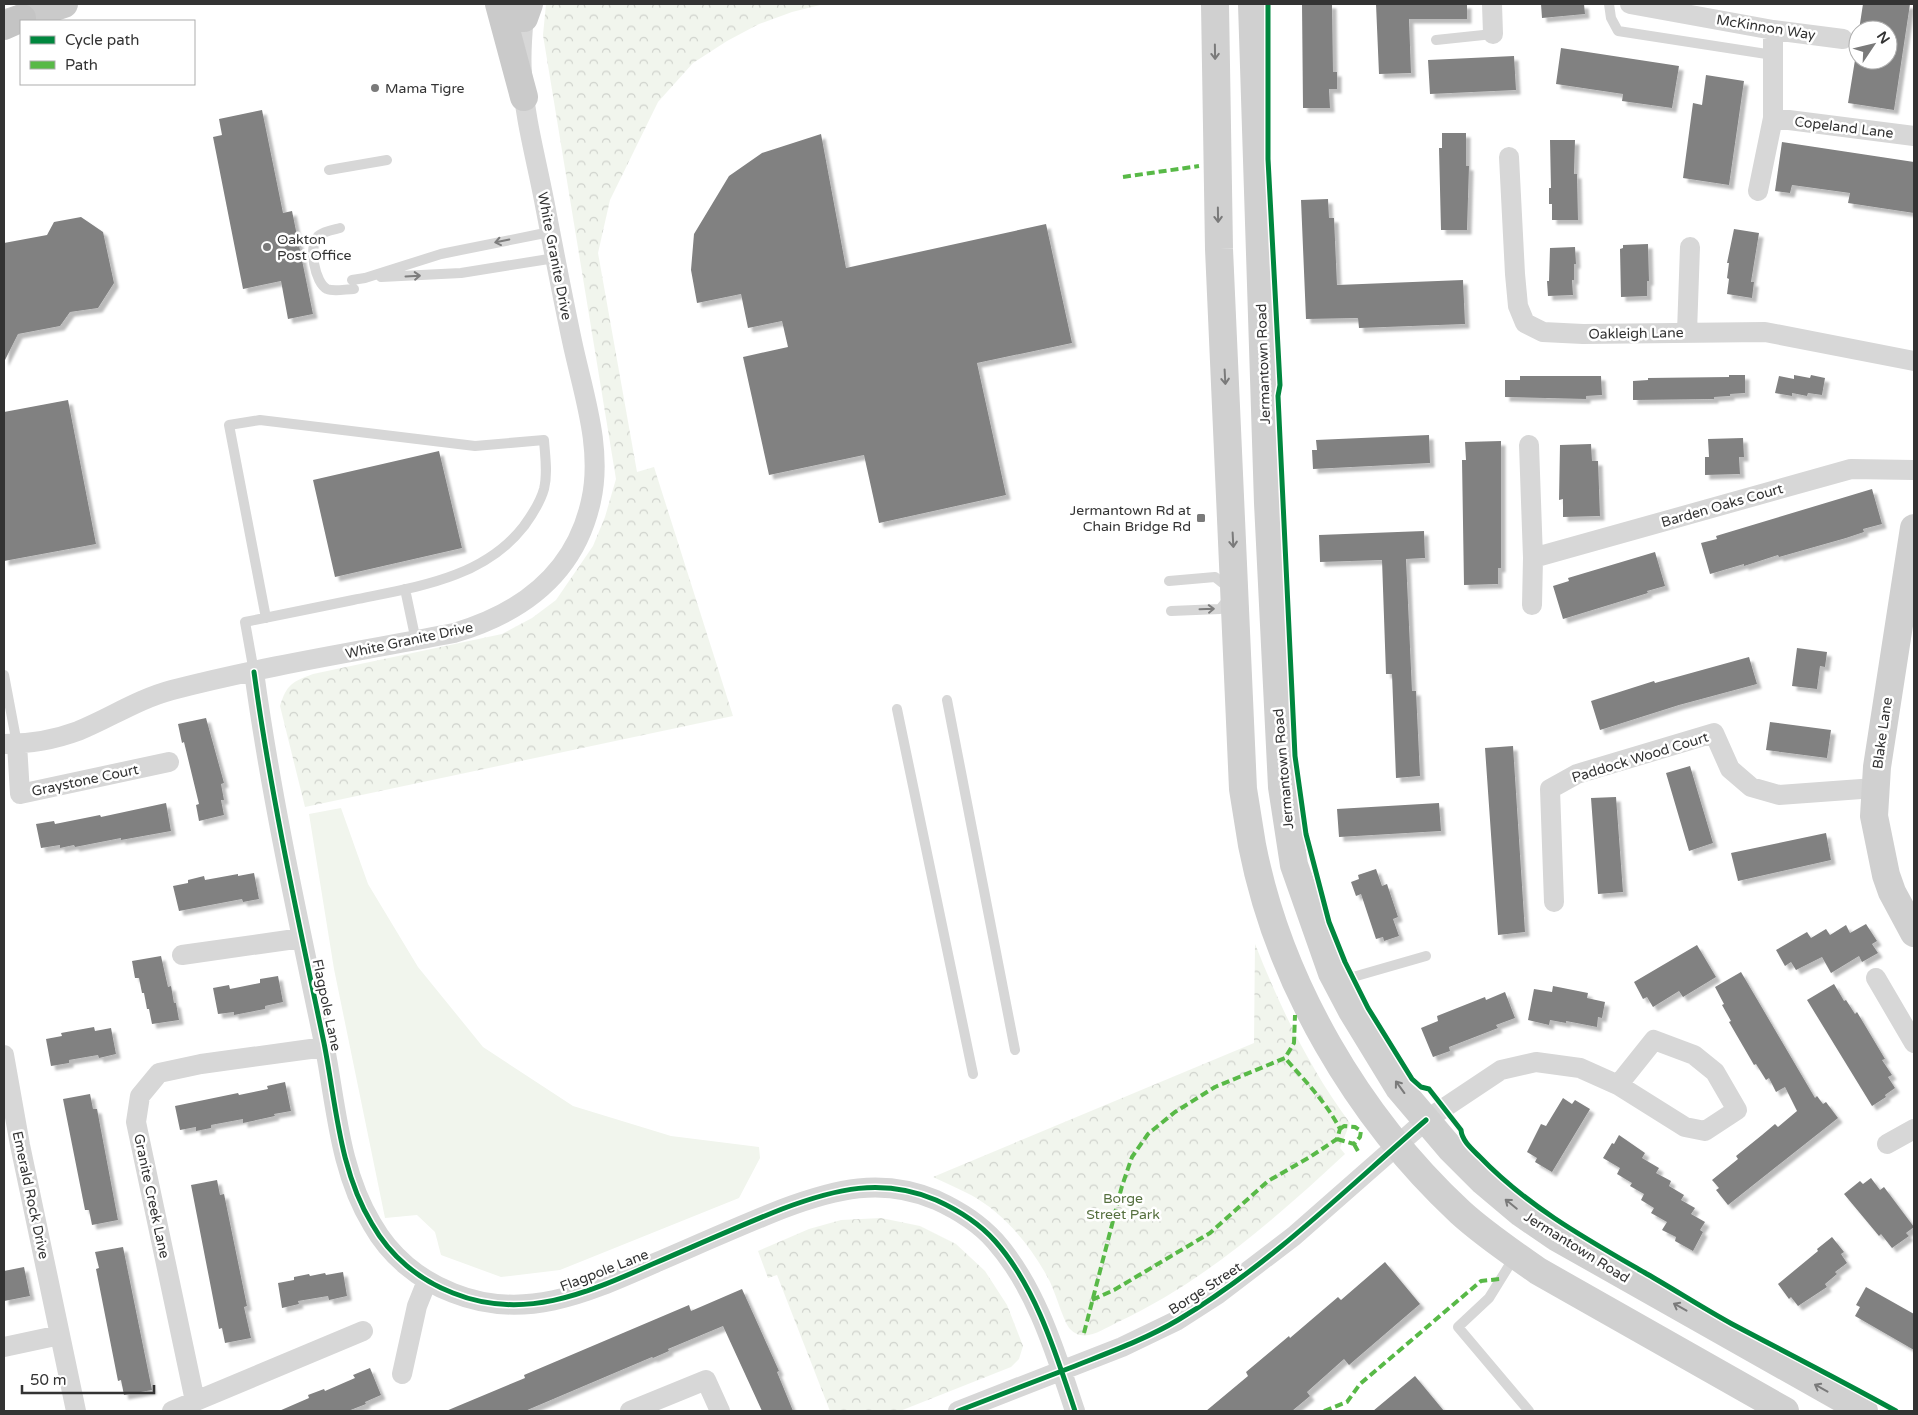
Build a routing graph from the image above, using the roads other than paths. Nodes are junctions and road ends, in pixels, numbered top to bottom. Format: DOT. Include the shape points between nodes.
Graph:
graph roads {
  1 [pos="64,4"];
  2 [pos="499,4"];
  3 [pos="1215,4"];
  4 [pos="1252,4"];
  5 [pos="1492,4"];
  6 [pos="1609,4"];
  7 [pos="1630,4"];
  8 [pos="526,8"];
  9 [pos="10,23"];
  10 [pos="1773,30"];
  11 [pos="1493,34"];
  12 [pos="1843,39"];
  13 [pos="1436,40"];
  14 [pos="1773,55"];
  15 [pos="524,96"];
  16 [pos="1773,118"];
  17 [pos="1914,136"];
  18 [pos="1509,157"];
  19 [pos="387,160"];
  20 [pos="329,170"];
  21 [pos="1758,191"];
  22 [pos="340,228"];
  23 [pos="550,232"];
  24 [pos="1690,248"];
  25 [pos="555,258"];
  26 [pos="365,278"];
  27 [pos="1687,332"];
  28 [pos="1914,361"];
  29 [pos="1529,445"];
  30 [pos="1914,470"];
  31 [pos="1914,528"];
  32 [pos="1533,558"];
  33 [pos="1169,581"];
  34 [pos="405,589"];
  35 [pos="1235,592"];
  36 [pos="1532,605"];
  37 [pos="1171,611"];
  38 [pos="266,618"];
  39 [pos="416,640"];
  40 [pos="254,672"];
  41 [pos="4,675"];
  42 [pos="947,700"];
  43 [pos="897,709"];
  44 [pos="11,744"];
  45 [pos="169,762"];
  46 [pos="1875,788"];
  47 [pos="1554,902"];
  48 [pos="1914,933"];
  49 [pos="302,938"];
  50 [pos="182,955"];
  51 [pos="1426,956"];
  52 [pos="1876,978"];
  53 [pos="1338,984"];
  54 [pos="1914,1043"];
  55 [pos="325,1046"];
  56 [pos="1015,1050"];
  57 [pos="4,1055"];
  58 [pos="973,1074"];
  59 [pos="1618,1085"];
  60 [pos="1426,1120"];
  61 [pos="1914,1129"];
  62 [pos="1888,1144"];
  63 [pos="1397,1145"];
  64 [pos="12,1147"];
  65 [pos="1515,1255"];
  66 [pos="427,1281"];
  67 [pos="363,1332"];
  68 [pos="60,1335"];
  69 [pos="4,1348"];
  70 [pos="1061,1371"];
  71 [pos="402,1374"];
  72 [pos="195,1401"];
  73 [pos="76,1411"];
  74 [pos="172,1411"];
  75 [pos="630,1411"];
  76 [pos="720,1411"];
  77 [pos="958,1411"];
  78 [pos="1075,1411"];
  79 [pos="1530,1411"];
  80 [pos="1781,1411"];
  81 [pos="1864,1411"];
  1 -- 9 [label="main road"];
  2 -- 15 [label="main road"];
  3 -- 35 [label="main road, one-way" via="1219,249"];
  4 -- 53 [label="main road, Jermantown Road" via="1267,483 1282,787 1294,864"];
  5 -- 11 [label="street"];
  6 -- 14 [label="lane" via="1611,18 1618,31"];
  7 -- 10 [label="street, McKinnon Way"];
  8 -- 15 [label="street, White Granite Drive" via="521,43"];
  10 -- 12 [label="street, McKinnon Way"];
  10 -- 14 [label="street"];
  11 -- 13 [label="lane"];
  14 -- 16 [label="street"];
  15 -- 23 [label="street, White Granite Drive"];
  16 -- 17 [label="street, Copeland Lane"];
  16 -- 21 [label="street"];
  18 -- 27 [label="street, Oakleigh Lane" via="1518,306 1525,323 1543,332"];
  19 -- 20 [label="lane"];
  22 -- 26 [label="lane" via="324,232 313,245 318,280 333,290"];
  23 -- 25 [label="street, White Granite Drive"];
  23 -- 26 [label="lane, one-way" via="441,254"];
  24 -- 27 [label="street"];
  26 -- 25 [label="lane, one-way" via="461,273"];
  25 -- 39 [label="street, White Granite Drive" via="593,437 593,486 586,520 562,565 524,602 495,620"];
  27 -- 28 [label="street, Oakleigh Lane" via="1765,332"];
  29 -- 32 [label="street"];
  30 -- 32 [label="street, Barden Oaks Court" via="1851,469"];
  31 -- 46 [label="main road, Blake Lane"];
  32 -- 36 [label="street"];
  33 -- 35 [label="lane" via="1215,577"];
  34 -- 38 [label="lane"];
  34 -- 38 [label="lane" via="427,585 477,566 518,534 535,511 544,489 544,440 475,446 260,420 229,425"];
  34 -- 39 [label="lane"];
  37 -- 35 [label="lane, one-way" via="1220,609"];
  35 -- 63 [label="main road" via="1243,789 1267,902 1300,991 1320,1030 1341,1066"];
  38 -- 40 [label="lane" via="245,622"];
  39 -- 40 [label="street, White Granite Drive"];
  40 -- 44 [label="street, White Granite Drive" via="169,691 128,706 79,731 43,741"];
  40 -- 49 [label="street, Flagpole Lane"];
  41 -- 44 [label="lane"];
  42 -- 56 [label="lane"];
  43 -- 58 [label="lane"];
  44 -- 45 [label="street, Graystone Court" via="20,794"];
  46 -- 47 [label="street, Paddock Wood Court" via="1779,795 1751,788 1730,769 1714,733 1577,774 1550,789"];
  46 -- 48 [label="main road, Blake Lane" via="1875,824 1884,868 1892,892"];
  49 -- 50 [label="street"];
  49 -- 55 [label="street, Flagpole Lane"];
  51 -- 53 [label="lane"];
  52 -- 54 [label="street"];
  60 -- 53 [label="main road, Jermantown Road, one-way" via="1374,1049"];
  55 -- 66 [label="street, Flagpole Lane" via="345,1155 363,1209 392,1252"];
  55 -- 72 [label="street, Granite Creek Lane" via="160,1073 140,1096 136,1122"];
  57 -- 64 [label="street, Emerald Rock Drive"];
  59 -- 59 [label="street, Borge Street" via="1654,1040 1694,1054 1715,1072 1737,1110 1705,1131 1685,1127"];
  59 -- 60 [label="street, Borge Street" via="1580,1068 1536,1062 1501,1070"];
  60 -- 63 [label="street, Borge Street"];
  81 -- 60 [label="main road, Jermantown Road, one-way" via="1556,1237 1483,1181"];
  61 -- 62 [label="street"];
  63 -- 65 [label="main road" via="1461,1213"];
  63 -- 70 [label="street, Borge Street" via="1294,1236 1218,1294 1176,1321"];
  64 -- 68 [label="street, Emerald Rock Drive"];
  65 -- 79 [label="lane" via="1488,1298 1458,1327"];
  65 -- 80 [label="main road"];
  66 -- 70 [label="street, Flagpole Lane" via="459,1296 485,1303 547,1302 606,1284 814,1197 855,1188 896,1188 950,1206 995,1241 1035,1304"];
  66 -- 71 [label="street" via="417,1306"];
  67 -- 72 [label="street"];
  68 -- 69 [label="street"];
  68 -- 73 [label="street, Emerald Rock Drive"];
  70 -- 77 [label="street, Borge Street"];
  70 -- 78 [label="street, Flagpole Lane"];
  72 -- 74 [label="street"];
  75 -- 76 [label="street" via="706,1380"];
}
